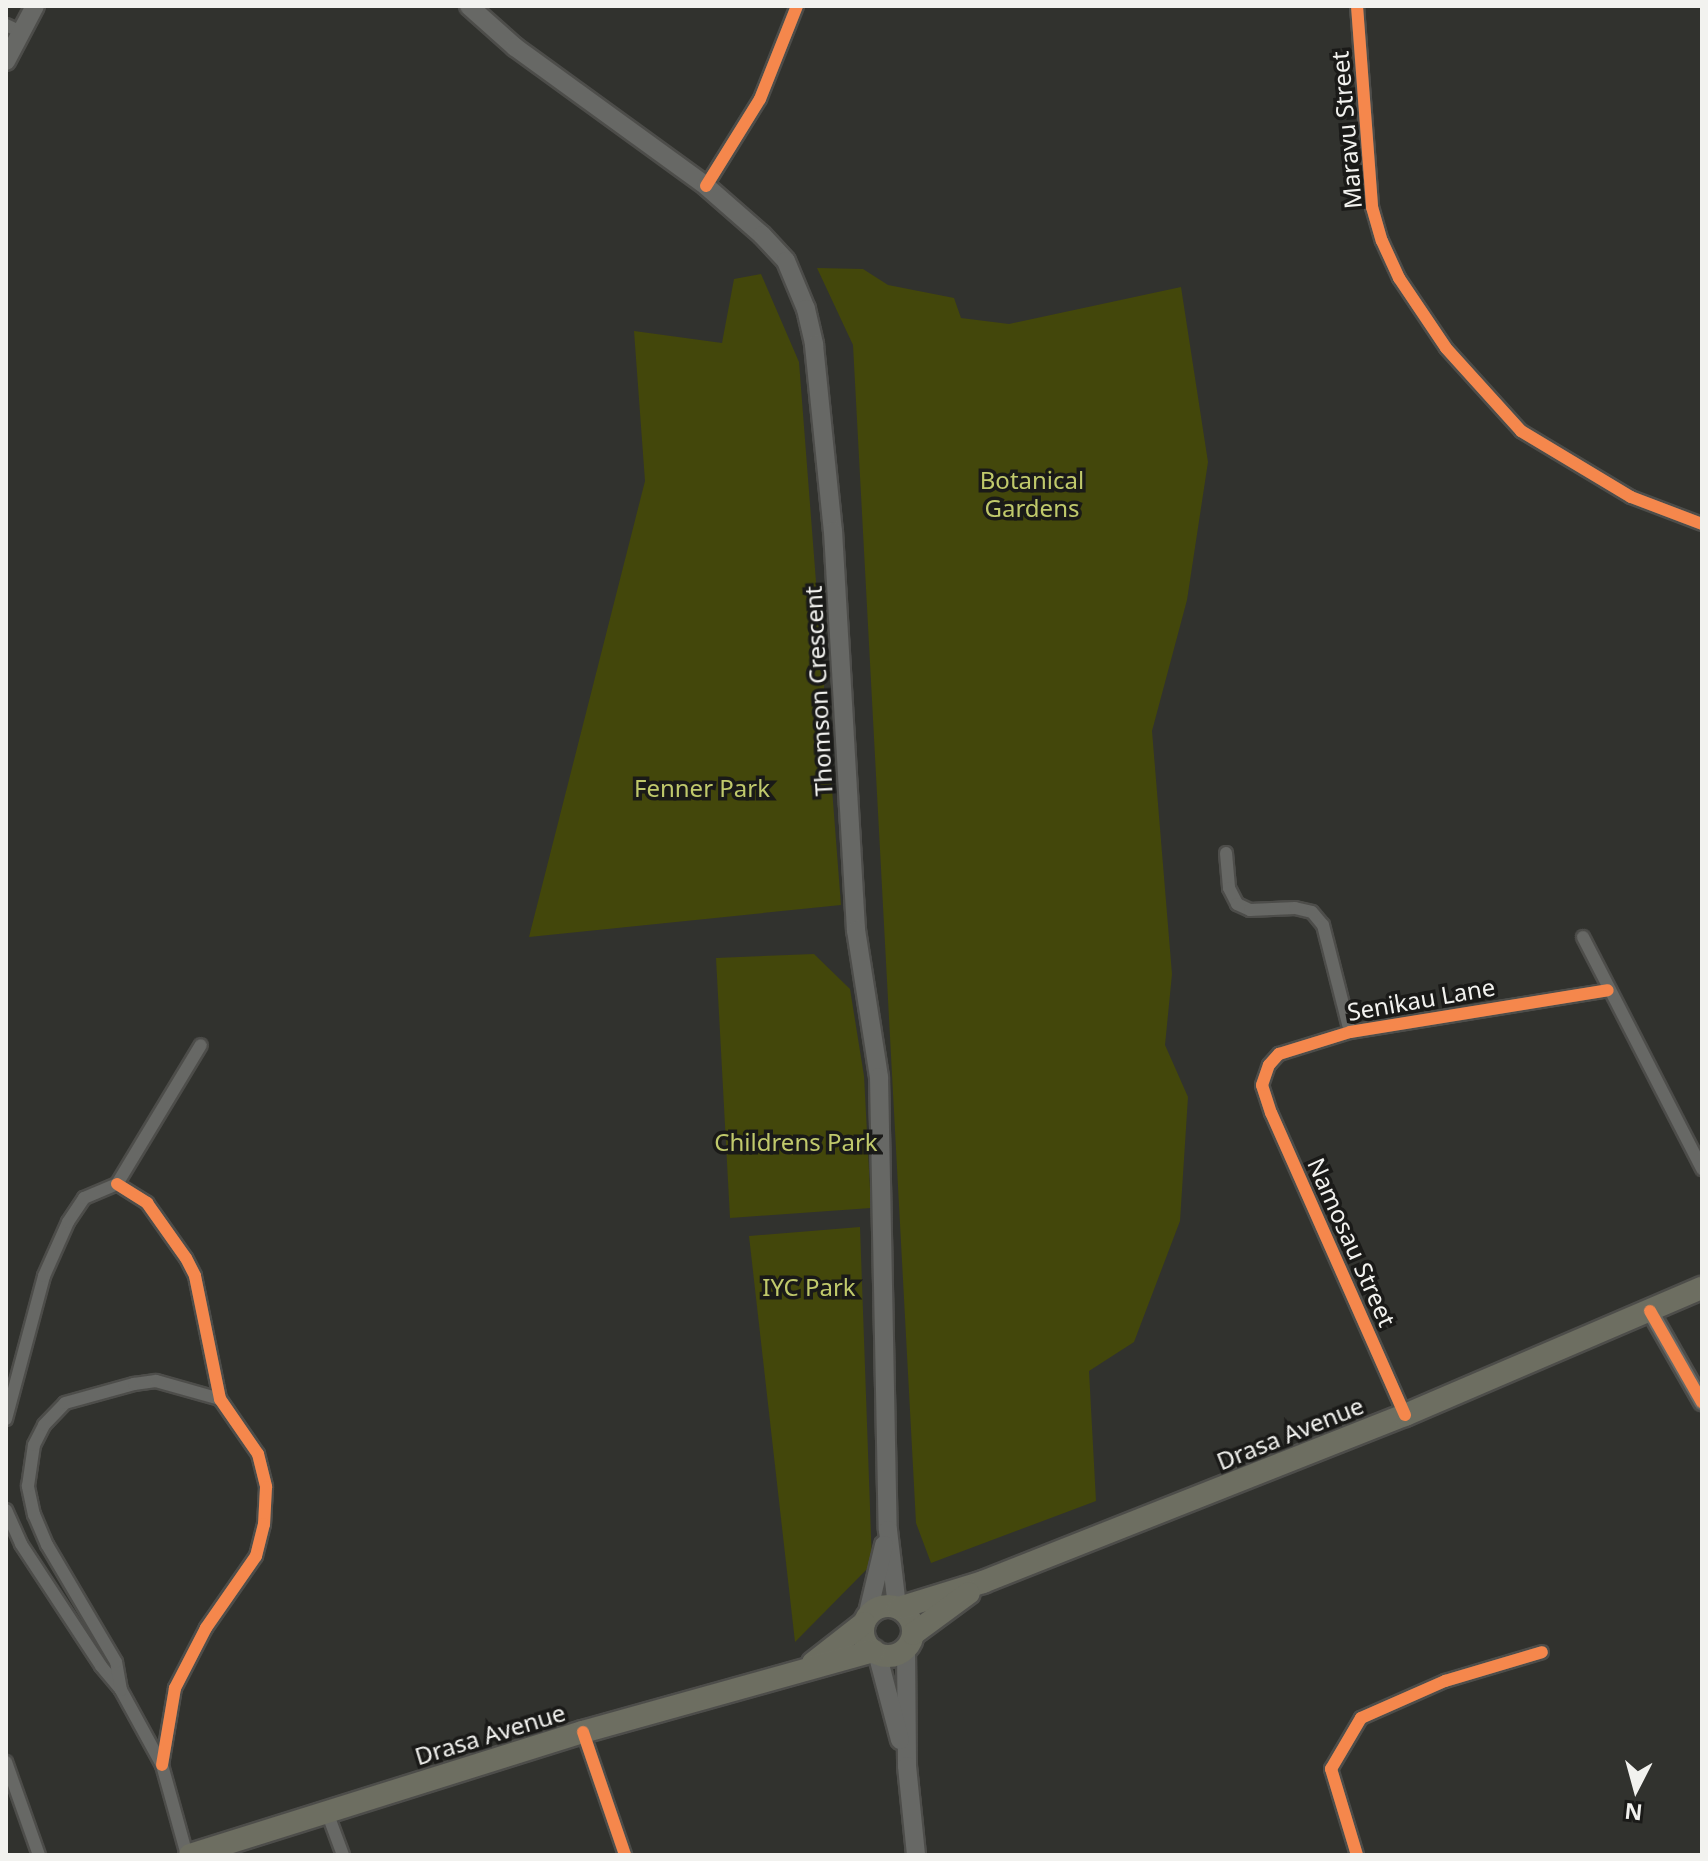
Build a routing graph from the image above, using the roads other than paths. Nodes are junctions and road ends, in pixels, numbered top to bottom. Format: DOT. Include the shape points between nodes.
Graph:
graph roads {
  1 [pos="35,6"];
  2 [pos="469,6"];
  3 [pos="797,6"];
  4 [pos="1357,6"];
  5 [pos="14,28"];
  6 [pos="6,61"];
  7 [pos="706,186"];
  8 [pos="1702,524"];
  9 [pos="1226,853"];
  10 [pos="1583,937"];
  11 [pos="1608,990"];
  12 [pos="1350,1032"];
  13 [pos="201,1045"];
  14 [pos="1262,1085"];
  15 [pos="1702,1169"];
  16 [pos="117,1184"];
  17 [pos="1702,1288"];
  18 [pos="1650,1311"];
  19 [pos="220,1399"];
  20 [pos="1702,1402"];
  21 [pos="1405,1415"];
  22 [pos="6,1419"];
  23 [pos="6,1510"];
  24 [pos="888,1530"];
  25 [pos="983,1582"];
  26 [pos="898,1608"];
  27 [pos="866,1620"];
  28 [pos="909,1641"];
  29 [pos="875,1652"];
  30 [pos="1542,1652"];
  31 [pos="806,1669"];
  32 [pos="121,1690"];
  33 [pos="583,1732"];
  34 [pos="6,1762"];
  35 [pos="162,1765"];
  36 [pos="907,1766"];
  37 [pos="327,1812"];
  38 [pos="39,1855"];
  39 [pos="189,1855"];
  40 [pos="343,1855"];
  41 [pos="625,1855"];
  42 [pos="916,1855"];
  43 [pos="1357,1855"];
  1 -- 5 [label="main road"];
  2 -- 7 [label="main road, Thomson Crescent" via="515,47"];
  3 -- 7 [label="street" via="760,99"];
  4 -- 8 [label="street, Maravu Street" via="1372,207 1399,278 1446,348 1521,431 1631,497"];
  5 -- 6 [label="main road"];
  7 -- 24 [label="main road, Thomson Crescent" via="786,261 814,345 833,531 856,930 879,1077"];
  9 -- 12 [label="street" via="1229,888 1237,904 1250,910 1312,912 1323,925"];
  10 -- 11 [label="street"];
  11 -- 12 [label="street, Senikau Lane"];
  11 -- 15 [label="street"];
  12 -- 14 [label="street, Senikau Lane" via="1279,1054"];
  13 -- 16 [label="street"];
  14 -- 21 [label="street, Namosau Street"];
  16 -- 19 [label="street" via="147,1203 195,1276"];
  16 -- 22 [label="street" via="84,1198 68,1222 44,1276"];
  17 -- 18 [label="highway, Drasa Avenue"];
  18 -- 20 [label="street"];
  18 -- 21 [label="highway, Drasa Avenue"];
  19 -- 32 [label="street" via="156,1381 134,1384 65,1403 34,1445 28,1486 34,1515 116,1662"];
  19 -- 35 [label="street" via="258,1454 266,1487 264,1524 256,1556 206,1628 175,1688"];
  21 -- 25 [label="highway, Drasa Avenue"];
  23 -- 32 [label="street" via="21,1544"];
  24 -- 26 [label="main road, Thomson Crescent"];
  24 -- 27 [label="main road, Thomson Crescent"];
  25 -- 26 [label="highway, Drasa Avenue"];
  25 -- 28 [label="highway, Drasa Avenue"];
  26 -- 27 [label="highway" via="880,1607"];
  26 -- 28 [label="highway" via="910,1619"];
  27 -- 29 [label="highway" via="864,1639"];
  27 -- 31 [label="highway, Drasa Avenue"];
  28 -- 29 [label="highway" via="892,1656"];
  28 -- 36 [label="main road"];
  29 -- 31 [label="highway, Drasa Avenue"];
  29 -- 36 [label="main road"];
  30 -- 43 [label="street" via="1445,1681 1361,1718 1331,1769"];
  31 -- 33 [label="highway, Drasa Avenue"];
  32 -- 35 [label="street"];
  33 -- 37 [label="highway, Drasa Avenue"];
  33 -- 41 [label="street"];
  34 -- 38 [label="street"];
  35 -- 39 [label="street"];
  36 -- 42 [label="main road"];
  37 -- 39 [label="highway, Drasa Avenue"];
  37 -- 40 [label="street"];
}
